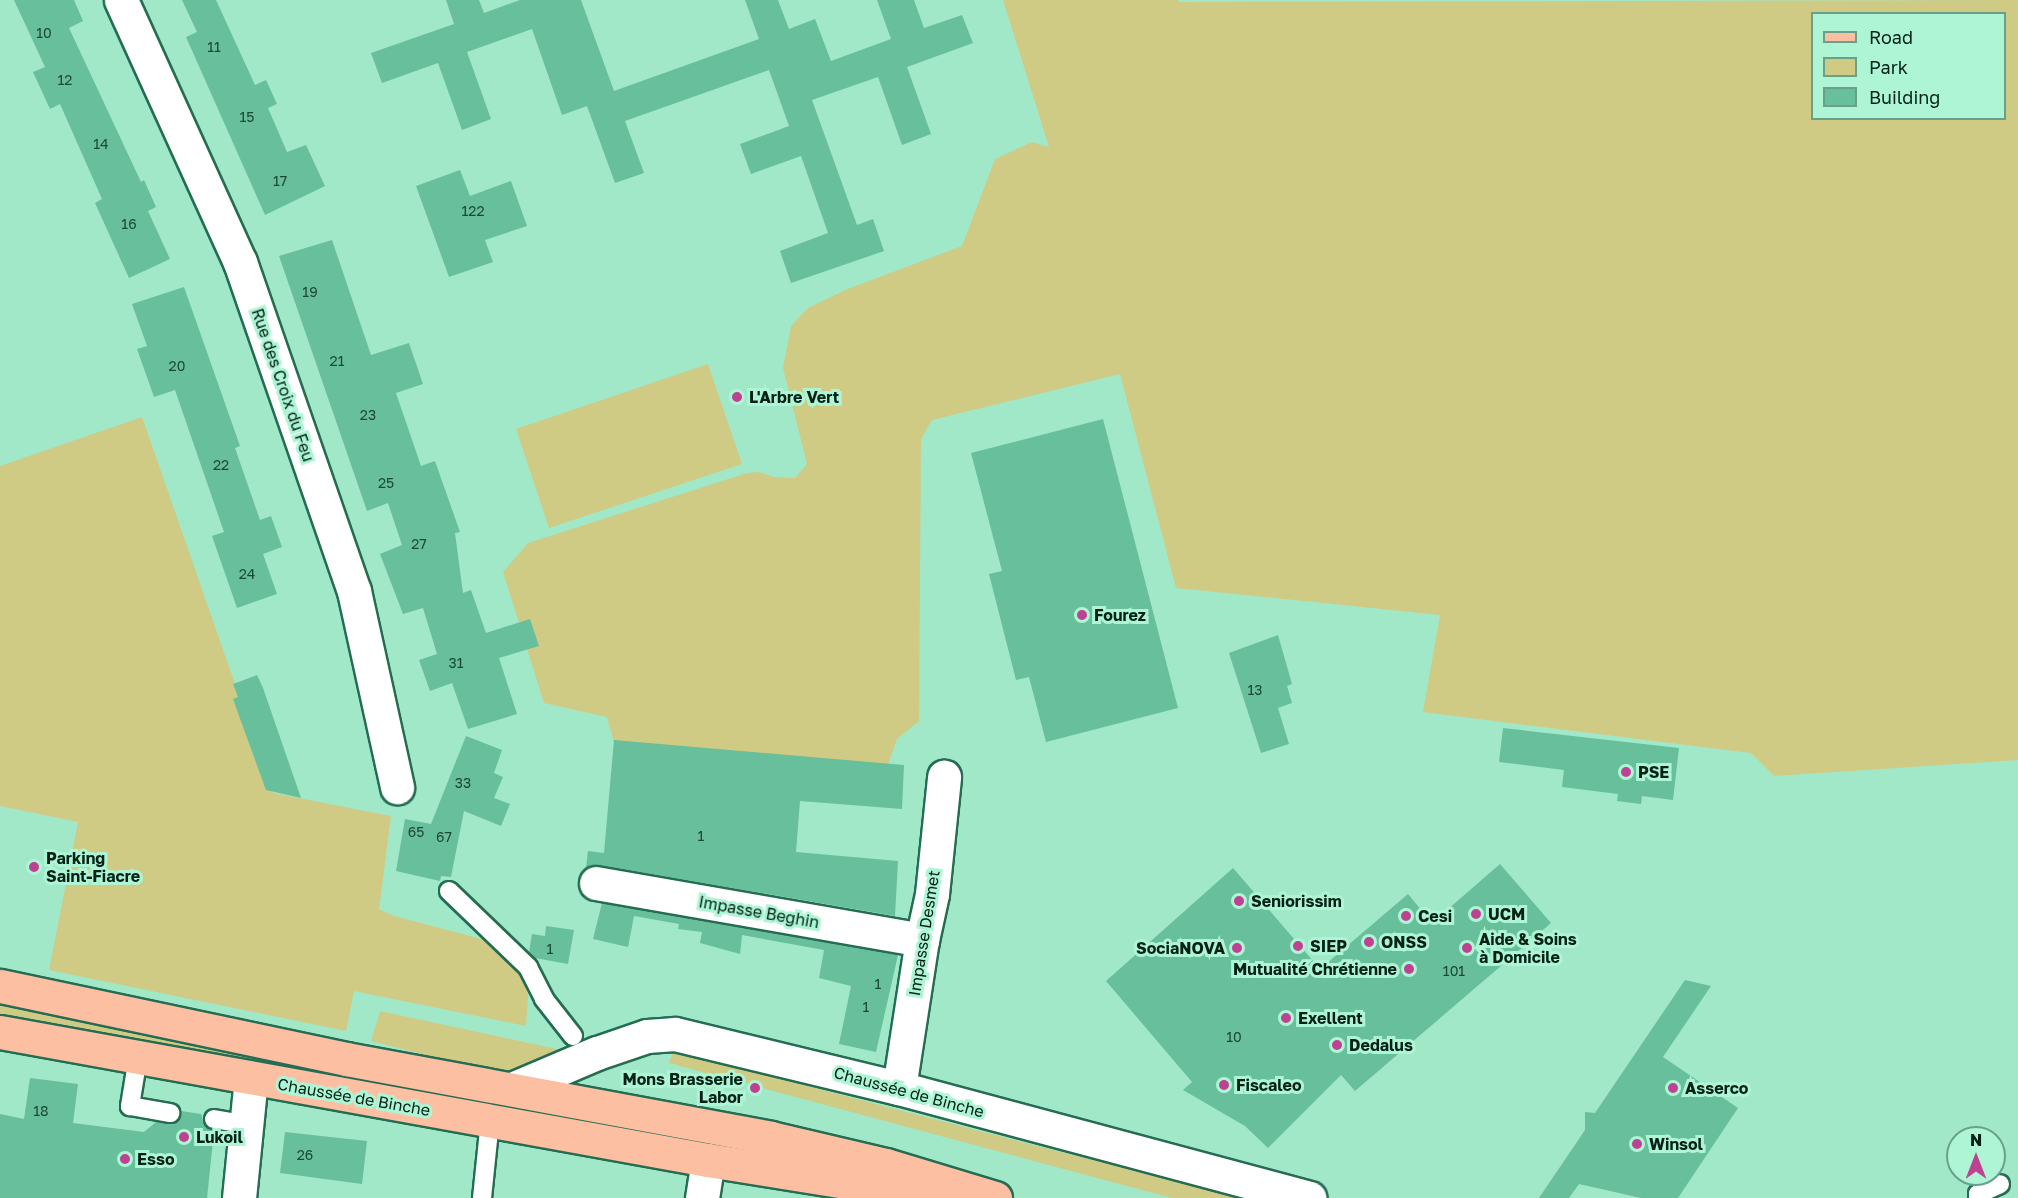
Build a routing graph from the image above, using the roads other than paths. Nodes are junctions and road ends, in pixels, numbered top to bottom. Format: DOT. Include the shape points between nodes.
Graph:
graph roads {
  1 [pos="121,0"];
  2 [pos="945,777"];
  3 [pos="397,787"];
  4 [pos="596,884"];
  5 [pos="449,891"];
  6 [pos="922,940"];
  7 [pos="0,986"];
  8 [pos="0,1032"];
  9 [pos="573,1036"];
  10 [pos="138,1057"];
  11 [pos="251,1078"];
  12 [pos="899,1088"];
  13 [pos="512,1089"];
  14 [pos="170,1113"];
  15 [pos="214,1119"];
  16 [pos="490,1121"];
  17 [pos="247,1125"];
  18 [pos="708,1160"];
  19 [pos="886,1165"];
  20 [pos="1996,1186"];
  21 [pos="239,1198"];
  22 [pos="482,1198"];
  23 [pos="702,1198"];
  24 [pos="948,1198"];
  25 [pos="995,1198"];
  26 [pos="1310,1198"];
  27 [pos="1978,1198"];
  1 -- 3 [label="street, Rue des Croix du Feu" via="240,262 354,591"];
  2 -- 6 [label="street, Impasse Desmet" via="932,894"];
  4 -- 6 [label="street, Impasse Beghin"];
  5 -- 9 [label="lane" via="528,967 544,999"];
  6 -- 12 [label="street, Impasse Desmet"];
  7 -- 13 [label="main road, Chaussée de Binche" via="346,1059"];
  8 -- 10 [label="main road, Chaussée de Binche"];
  10 -- 11 [label="main road, Chaussée de Binche"];
  10 -- 14 [label="lane" via="130,1106"];
  11 -- 16 [label="main road, Chaussée de Binche"];
  11 -- 17 [label="street"];
  12 -- 13 [label="street, Chaussée de Binche" via="675,1034 647,1036 617,1046"];
  12 -- 26 [label="street, Chaussée de Binche"];
  13 -- 19 [label="main road, Chaussée de Binche" via="687,1121"];
  15 -- 17 [label="lane"];
  16 -- 18 [label="main road, Chaussée de Binche"];
  16 -- 22 [label="lane"];
  17 -- 21 [label="street"];
  18 -- 19 [label="street, Chaussée de Binche" via="735,1153 838,1167"];
  18 -- 23 [label="street"];
  18 -- 24 [label="main road, Chaussée de Binche"];
  19 -- 25 [label="main road, Chaussée de Binche"];
  20 -- 27 [label="lane" via="1978,1194"];
}
